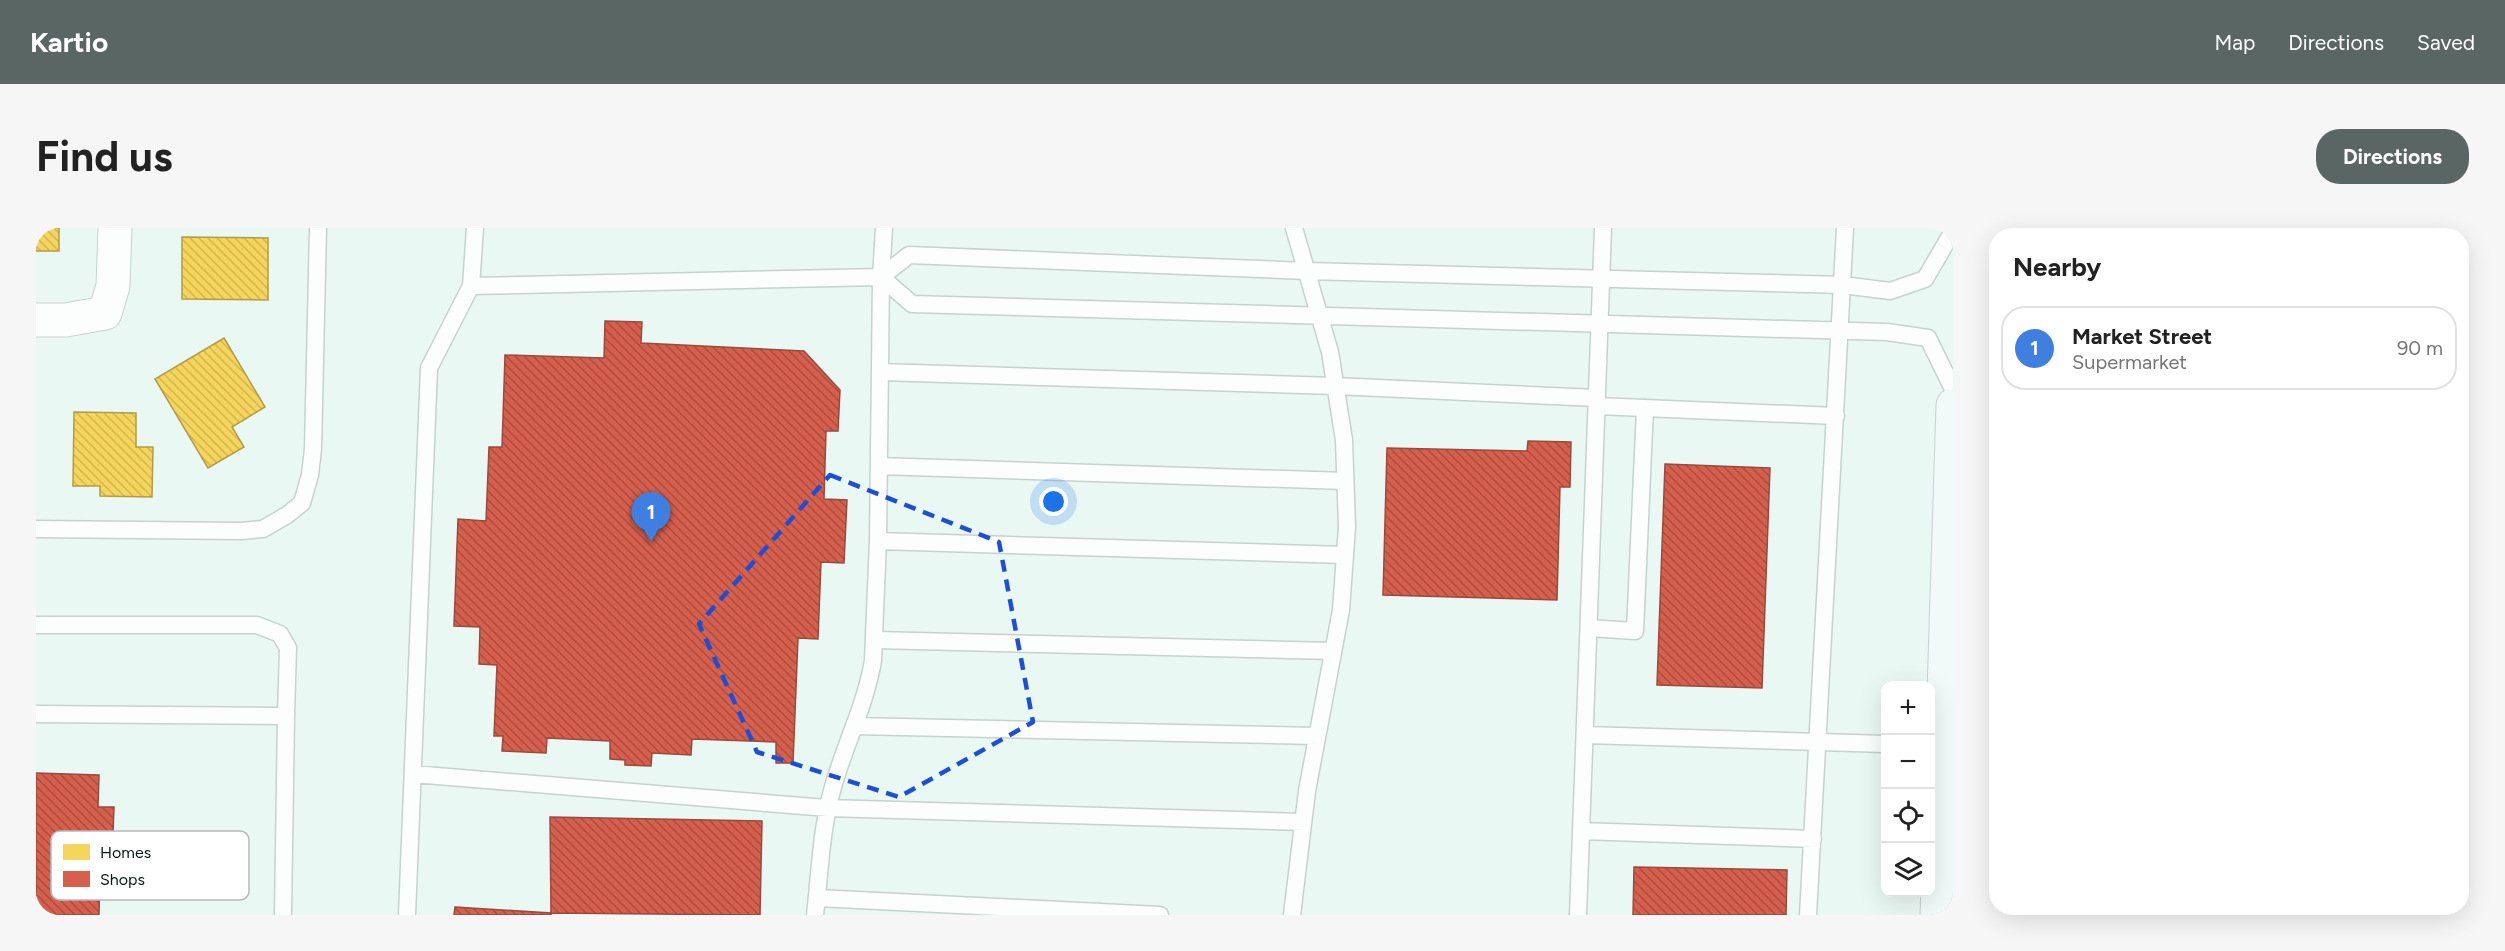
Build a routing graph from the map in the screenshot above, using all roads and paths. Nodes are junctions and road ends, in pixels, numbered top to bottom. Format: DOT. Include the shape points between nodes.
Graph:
graph roads {
  1 [pos="115,228"];
  2 [pos="318,228"];
  3 [pos="475,228"];
  4 [pos="884,228"];
  5 [pos="1294,228"];
  6 [pos="1604,228"];
  7 [pos="1845,228"];
  8 [pos="1953,231"];
  9 [pos="1307,271"];
  10 [pos="881,277"];
  11 [pos="1602,279"];
  12 [pos="1843,285"];
  13 [pos="471,286"];
  14 [pos="1319,315"];
  15 [pos="36,320"];
  16 [pos="1600,326"];
  17 [pos="1841,331"];
  18 [pos="880,372"];
  19 [pos="1335,386"];
  20 [pos="1953,389"];
  21 [pos="1597,402"];
  22 [pos="1953,405"];
  23 [pos="1645,408"];
  24 [pos="1836,416"];
  25 [pos="879,466"];
  26 [pos="1345,481"];
  27 [pos="36,529"];
  28 [pos="878,541"];
  29 [pos="1345,555"];
  30 [pos="36,625"];
  31 [pos="1589,628"];
  32 [pos="875,640"];
  33 [pos="1333,651"];
  34 [pos="36,714"];
  35 [pos="286,716"];
  36 [pos="854,726"];
  37 [pos="1585,735"];
  38 [pos="1317,736"];
  39 [pos="1818,743"];
  40 [pos="1881,744"];
  41 [pos="1936,745"];
  42 [pos="413,774"];
  43 [pos="827,808"];
  44 [pos="1303,822"];
  45 [pos="1581,831"];
  46 [pos="1812,839"];
  47 [pos="816,907"];
  48 [pos="283,915"];
  49 [pos="406,915"];
  50 [pos="1160,915"];
  51 [pos="1292,915"];
  52 [pos="1578,915"];
  53 [pos="1808,915"];
  54 [pos="1936,915"];
  1 -- 15 [label="street" via="113,286 105,313 66,320"];
  2 -- 27 [label="lane" via="313,448 302,503 263,529"];
  3 -- 13 [label="lane"];
  4 -- 10 [label="lane"];
  5 -- 9 [label="lane"];
  6 -- 11 [label="lane"];
  7 -- 12 [label="lane"];
  8 -- 12 [label="lane" via="1924,279 1890,291"];
  9 -- 10 [label="lane" via="909,255"];
  9 -- 11 [label="lane"];
  9 -- 14 [label="lane"];
  10 -- 13 [label="lane"];
  10 -- 14 [label="lane" via="912,304"];
  10 -- 18 [label="lane"];
  11 -- 12 [label="lane"];
  11 -- 16 [label="lane"];
  12 -- 17 [label="lane"];
  13 -- 42 [label="lane" via="429,368"];
  14 -- 16 [label="lane"];
  14 -- 19 [label="lane"];
  16 -- 17 [label="lane"];
  16 -- 21 [label="lane"];
  17 -- 20 [label="lane" via="1928,338"];
  17 -- 24 [label="lane"];
  18 -- 19 [label="lane"];
  18 -- 25 [label="lane"];
  19 -- 21 [label="lane"];
  19 -- 26 [label="lane" via="1344,440"];
  21 -- 23 [label="lane"];
  21 -- 31 [label="lane"];
  22 -- 41 [label="main road"];
  23 -- 24 [label="lane"];
  23 -- 31 [label="lane" via="1635,631"];
  24 -- 39 [label="lane"];
  25 -- 26 [label="lane"];
  25 -- 28 [label="lane"];
  26 -- 29 [label="lane"];
  28 -- 29 [label="lane"];
  28 -- 32 [label="lane"];
  29 -- 33 [label="lane"];
  30 -- 35 [label="lane" via="257,625 280,634 288,648"];
  31 -- 37 [label="lane"];
  32 -- 33 [label="lane"];
  32 -- 36 [label="lane" via="871,678"];
  33 -- 38 [label="lane"];
  34 -- 35 [label="lane"];
  35 -- 48 [label="lane"];
  36 -- 38 [label="lane"];
  36 -- 43 [label="lane"];
  37 -- 39 [label="lane"];
  37 -- 45 [label="lane"];
  38 -- 44 [label="lane"];
  39 -- 40 [label="lane"];
  39 -- 46 [label="lane"];
  41 -- 54 [label="main road"];
  42 -- 43 [label="lane"];
  42 -- 49 [label="lane"];
  43 -- 44 [label="lane"];
  43 -- 47 [label="lane"];
  44 -- 51 [label="lane"];
  45 -- 46 [label="lane"];
  45 -- 52 [label="lane"];
  46 -- 53 [label="lane"];
  47 -- 50 [label="lane"];
}
